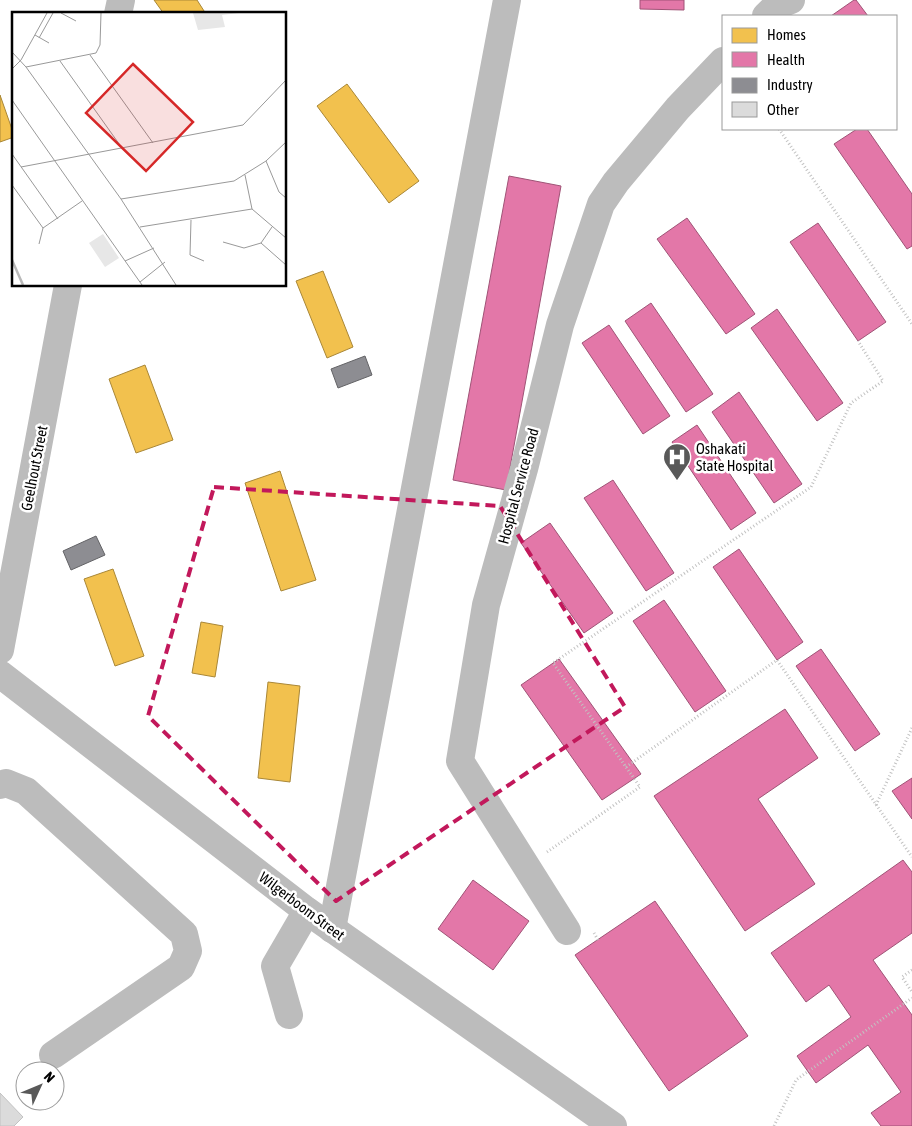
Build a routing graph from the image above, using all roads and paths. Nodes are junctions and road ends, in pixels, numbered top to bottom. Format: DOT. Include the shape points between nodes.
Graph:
graph roads {
  1 [pos="507,0"];
  2 [pos="791,0"];
  3 [pos="767,15"];
  4 [pos="722,61"];
  5 [pos="780,130"];
  6 [pos="68,286"];
  7 [pos="912,324"];
  8 [pos="858,341"];
  9 [pos="0,650"];
  10 [pos="0,674"];
  11 [pos="912,728"];
  12 [pos="626,767"];
  13 [pos="0,785"];
  14 [pos="876,805"];
  15 [pos="543,854"];
  16 [pos="912,857"];
  17 [pos="307,911"];
  18 [pos="332,929"];
  19 [pos="580,931"];
  20 [pos="598,940"];
  21 [pos="912,970"];
  22 [pos="912,992"];
  23 [pos="912,998"];
  24 [pos="289,1015"];
  25 [pos="53,1055"];
  26 [pos="612,1126"];
  27 [pos="774,1126"];
  1 -- 18 [label="street"];
  2 -- 3 [label="street" via="776,6"];
  4 -- 19 [label="street, Hospital Service Road" via="678,108 601,204 560,324 486,605 460,761"];
  5 -- 7 [label="path"];
  6 -- 9 [label="street, Geelhout Street"];
  8 -- 12 [label="path" via="883,381 851,403 811,487 553,662"];
  10 -- 17 [label="street, Wilgerboom Street"];
  11 -- 14 [label="path"];
  12 -- 14 [label="path" via="777,660"];
  12 -- 15 [label="path" via="640,787"];
  13 -- 25 [label="street" via="6,783 26,791 184,934 188,951 181,967"];
  14 -- 16 [label="path"];
  17 -- 18 [label="street, Wilgerboom Street"];
  17 -- 24 [label="street" via="275,966"];
  18 -- 26 [label="street, Wilgerboom Street"];
  19 -- 20 [label="path"];
  21 -- 22 [label="path" via="902,977"];
  23 -- 27 [label="path" via="796,1080"];
}
